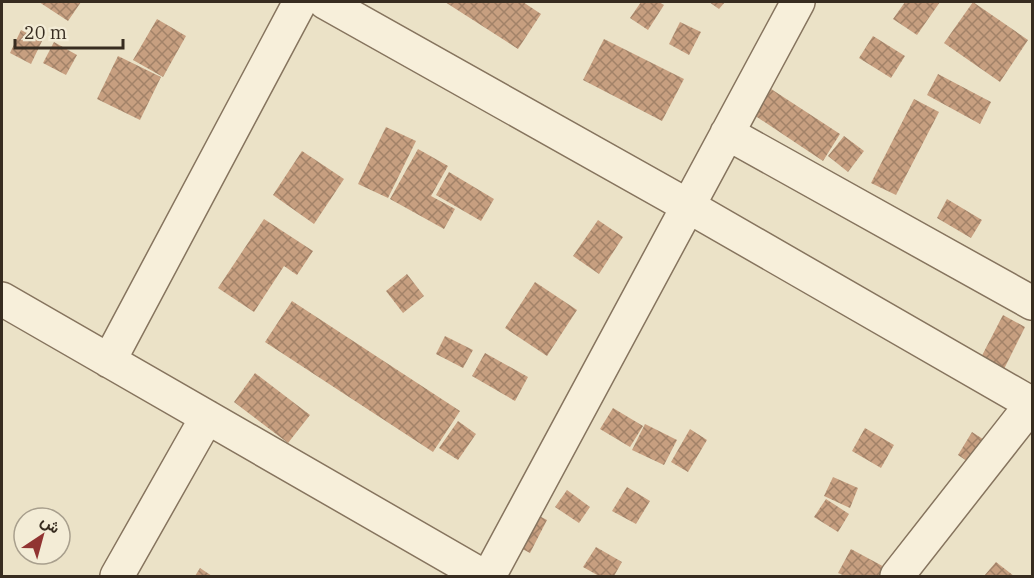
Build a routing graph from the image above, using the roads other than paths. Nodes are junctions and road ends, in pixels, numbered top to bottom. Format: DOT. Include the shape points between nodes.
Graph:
graph roads {
  1 [pos="300,2"];
  2 [pos="325,2"];
  3 [pos="798,2"];
  4 [pos="727,133"];
  5 [pos="688,206"];
  6 [pos="2,299"];
  7 [pos="1032,303"];
  8 [pos="109,361"];
  9 [pos="1032,404"];
  10 [pos="207,417"];
  11 [pos="438,565"];
  12 [pos="117,576"];
  13 [pos="483,576"];
  14 [pos="489,576"];
  15 [pos="897,576"];
  1 -- 8 [label="street"];
  2 -- 5 [label="street"];
  3 -- 4 [label="street"];
  4 -- 5 [label="street"];
  4 -- 7 [label="street"];
  5 -- 9 [label="street"];
  5 -- 14 [label="street"];
  6 -- 8 [label="street"];
  8 -- 10 [label="street"];
  9 -- 15 [label="street"];
  10 -- 11 [label="street"];
  10 -- 12 [label="street"];
  11 -- 13 [label="street"];
}
